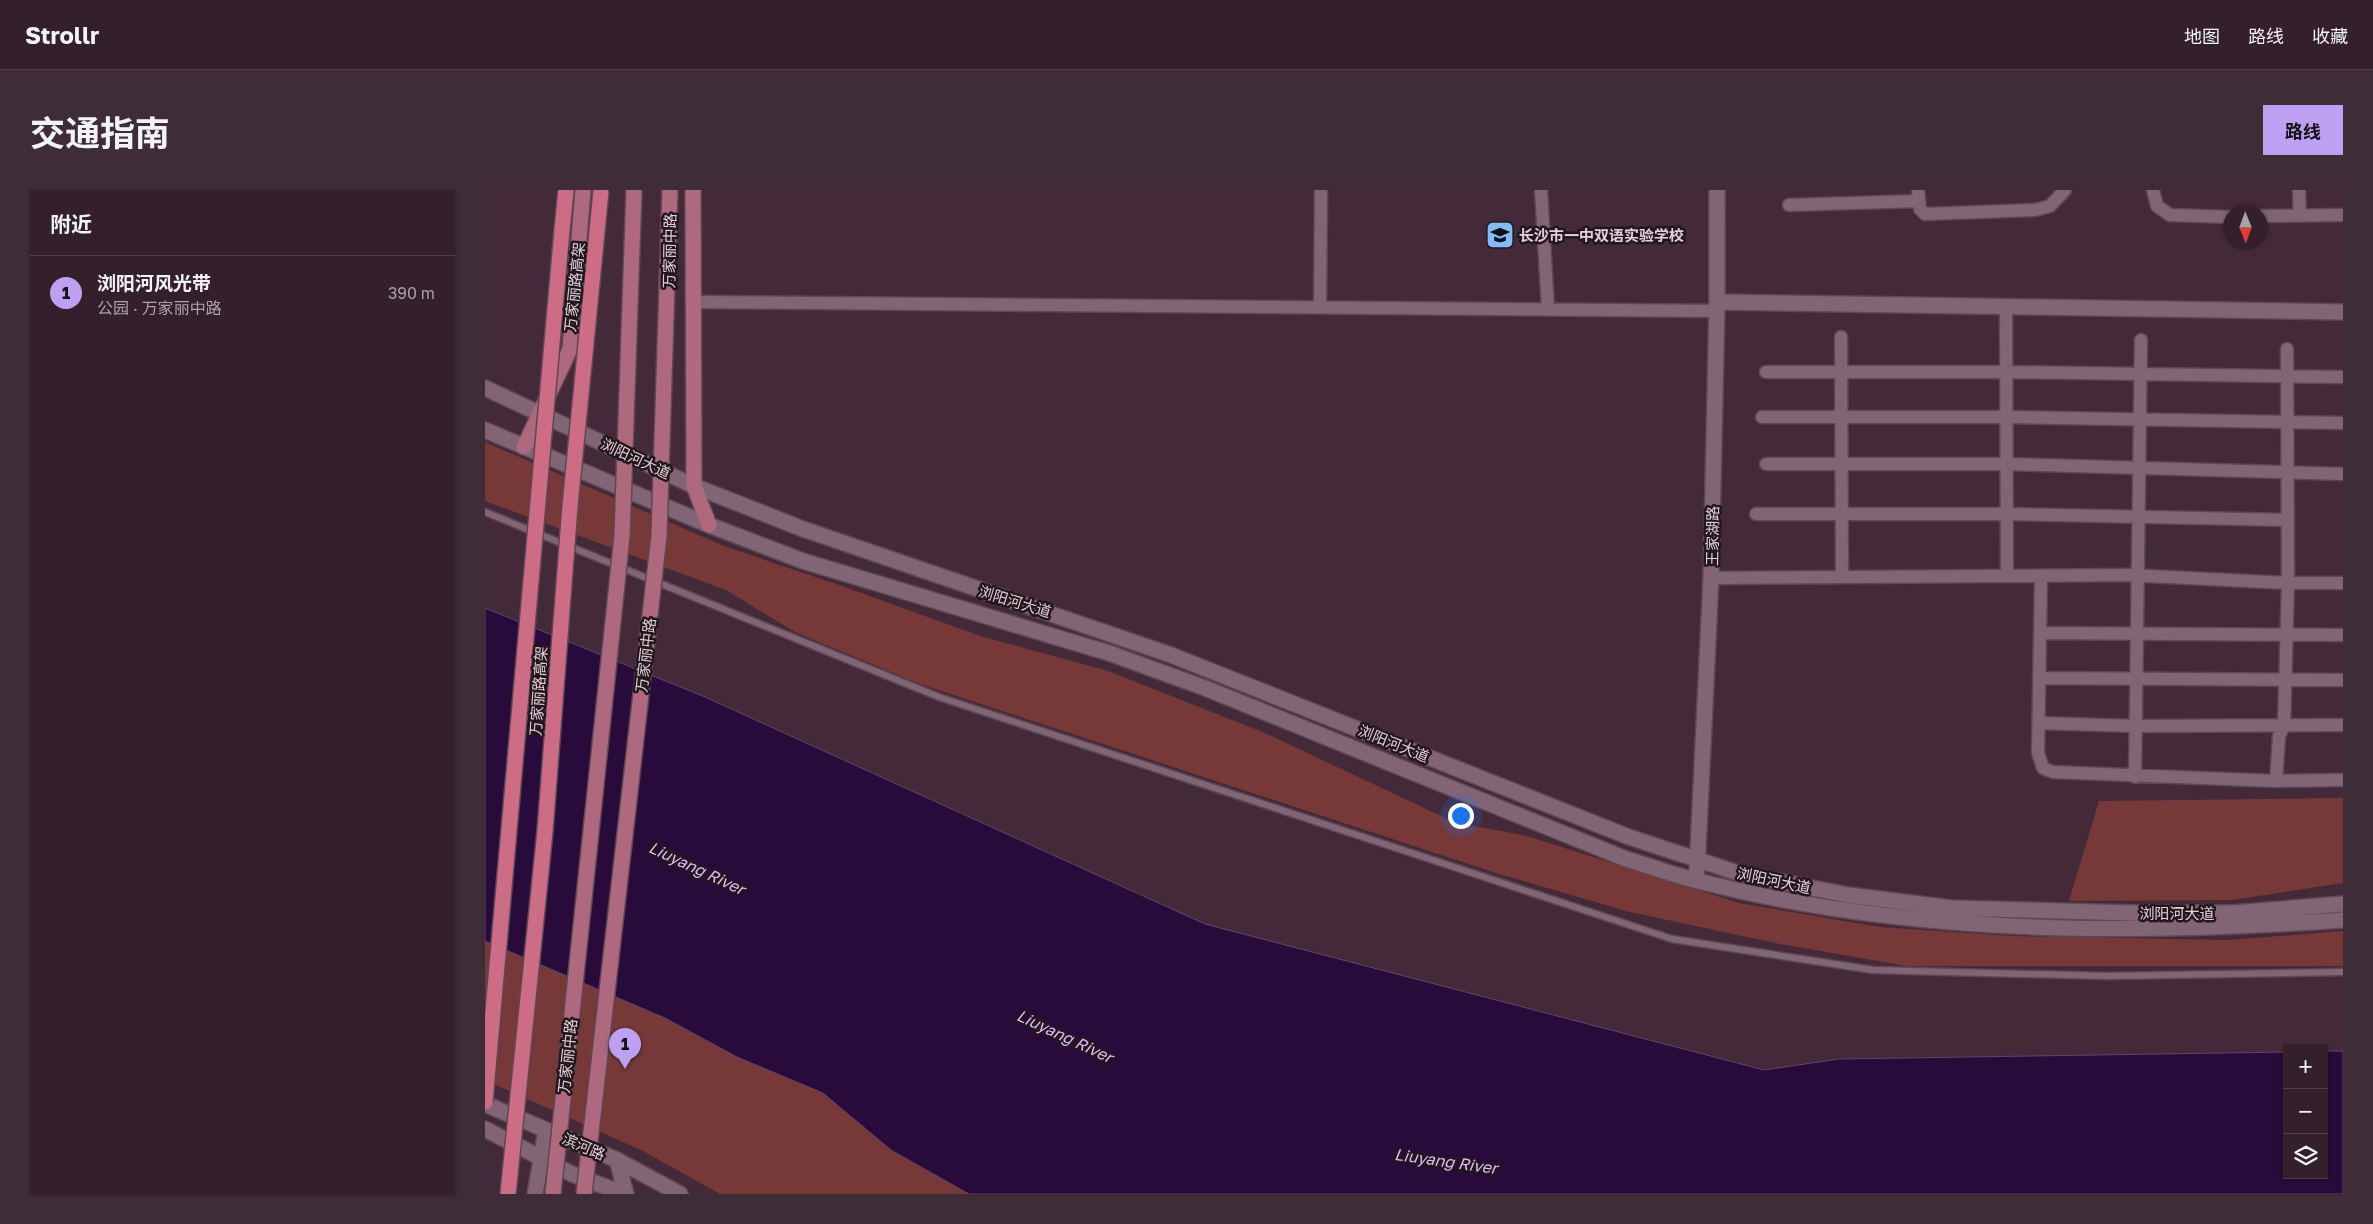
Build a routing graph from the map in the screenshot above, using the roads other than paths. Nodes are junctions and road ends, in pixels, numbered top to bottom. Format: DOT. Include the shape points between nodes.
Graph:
graph roads {
  1 [pos="566,190"];
  2 [pos="583,190"];
  3 [pos="601,190"];
  4 [pos="635,190"];
  5 [pos="669,190"];
  6 [pos="693,190"];
  7 [pos="1321,190"];
  8 [pos="1541,190"];
  9 [pos="1717,190"];
  10 [pos="2065,190"];
  11 [pos="2153,190"];
  12 [pos="2299,190"];
  13 [pos="1919,195"];
  14 [pos="1789,205"];
  15 [pos="2343,215"];
  16 [pos="2268,216"];
  17 [pos="2300,216"];
  18 [pos="2223,217"];
  19 [pos="693,302"];
  20 [pos="1717,306"];
  21 [pos="2006,306"];
  22 [pos="1320,307"];
  23 [pos="1548,309"];
  24 [pos="2343,312"];
  25 [pos="1841,337"];
  26 [pos="2141,340"];
  27 [pos="2287,349"];
  28 [pos="1766,372"];
  29 [pos="1841,372"];
  30 [pos="2007,372"];
  31 [pos="2141,374"];
  32 [pos="2287,376"];
  33 [pos="2343,377"];
  34 [pos="485,388"];
  35 [pos="539,412"];
  36 [pos="1762,417"];
  37 [pos="1841,417"];
  38 [pos="2007,417"];
  39 [pos="2141,420"];
  40 [pos="2287,422"];
  41 [pos="2343,423"];
  42 [pos="485,430"];
  43 [pos="524,447"];
  44 [pos="1765,464"];
  45 [pos="2007,464"];
  46 [pos="1841,465"];
  47 [pos="2141,468"];
  48 [pos="2288,473"];
  49 [pos="2343,474"];
  50 [pos="695,486"];
  51 [pos="485,512"];
  52 [pos="1756,514"];
  53 [pos="1841,514"];
  54 [pos="2007,514"];
  55 [pos="2140,516"];
  56 [pos="2288,520"];
  57 [pos="709,525"];
  58 [pos="2007,576"];
  59 [pos="2041,576"];
  60 [pos="2139,576"];
  61 [pos="1842,577"];
  62 [pos="1711,578"];
  63 [pos="2288,583"];
  64 [pos="2343,583"];
  65 [pos="2040,632"];
  66 [pos="2138,634"];
  67 [pos="2287,635"];
  68 [pos="2343,635"];
  69 [pos="2039,678"];
  70 [pos="2137,678"];
  71 [pos="2343,680"];
  72 [pos="2285,681"];
  73 [pos="2039,724"];
  74 [pos="2343,725"];
  75 [pos="2135,726"];
  76 [pos="2284,726"];
  77 [pos="2135,777"];
  78 [pos="2343,780"];
  79 [pos="2276,781"];
  80 [pos="1698,861"];
  81 [pos="1696,881"];
  82 [pos="2343,904"];
  83 [pos="2343,920"];
  84 [pos="2343,972"];
  85 [pos="485,1103"];
  86 [pos="485,1129"];
  87 [pos="546,1130"];
  88 [pos="540,1159"];
  89 [pos="617,1160"];
  90 [pos="508,1194"];
  91 [pos="535,1194"];
  92 [pos="553,1194"];
  93 [pos="584,1194"];
  94 [pos="625,1194"];
  95 [pos="679,1194"];
  1 -- 85 [label="highway, 万家丽路高架, bridge"];
  2 -- 35 [label="main road" via="570,349"];
  3 -- 90 [label="highway, 万家丽路高架, bridge" via="570,506 545,831"];
  4 -- 92 [label="main road, 万家丽中路, bridge" via="622,536"];
  5 -- 93 [label="main road, 万家丽中路, bridge" via="659,536"];
  6 -- 19 [label="main road"];
  7 -- 22 [label="street"];
  8 -- 23 [label="street"];
  9 -- 20 [label="main road, 王家湖路"];
  10 -- 13 [label="street" via="2050,206 2035,210 1925,214 1920,209"];
  11 -- 18 [label="street" via="2157,206 2170,215"];
  12 -- 17 [label="street"];
  13 -- 14 [label="street"];
  15 -- 17 [label="street"];
  16 -- 17 [label="street"];
  19 -- 22 [label="street"];
  19 -- 50 [label="main road"];
  20 -- 21 [label="main road"];
  20 -- 23 [label="street"];
  20 -- 62 [label="main road, 王家湖路"];
  21 -- 24 [label="main road"];
  21 -- 30 [label="street"];
  22 -- 23 [label="street"];
  25 -- 29 [label="street"];
  26 -- 31 [label="street"];
  27 -- 32 [label="street"];
  28 -- 29 [label="street"];
  29 -- 30 [label="street"];
  29 -- 37 [label="street"];
  30 -- 31 [label="street"];
  30 -- 38 [label="street"];
  31 -- 32 [label="street"];
  31 -- 39 [label="street"];
  32 -- 33 [label="street"];
  32 -- 40 [label="street"];
  34 -- 35 [label="main road, 浏阳河大道"];
  35 -- 43 [label="main road"];
  35 -- 50 [label="main road, 浏阳河大道"];
  36 -- 37 [label="street"];
  37 -- 38 [label="street"];
  37 -- 46 [label="street"];
  38 -- 39 [label="street"];
  38 -- 45 [label="street"];
  39 -- 40 [label="street"];
  39 -- 47 [label="street"];
  40 -- 41 [label="street"];
  40 -- 48 [label="street"];
  42 -- 43 [label="main road, 浏阳河大道"];
  43 -- 57 [label="main road, 浏阳河大道"];
  44 -- 46 [label="street"];
  45 -- 46 [label="street"];
  45 -- 47 [label="street"];
  45 -- 54 [label="street"];
  46 -- 53 [label="street"];
  47 -- 48 [label="street"];
  47 -- 55 [label="street"];
  48 -- 49 [label="street"];
  48 -- 56 [label="street"];
  50 -- 57 [label="main road"];
  50 -- 80 [label="main road, 浏阳河大道" via="803,529 1171,655 1629,837"];
  51 -- 84 [label="lane" via="939,697 1672,939 1873,970 2107,976"];
  52 -- 53 [label="street"];
  53 -- 54 [label="street"];
  53 -- 61 [label="street"];
  54 -- 55 [label="street"];
  54 -- 58 [label="street"];
  55 -- 56 [label="street"];
  55 -- 60 [label="street"];
  56 -- 63 [label="street"];
  57 -- 81 [label="main road, 浏阳河大道" via="803,561 1109,654 1205,688 1626,859"];
  58 -- 59 [label="street"];
  58 -- 61 [label="street"];
  59 -- 60 [label="street"];
  59 -- 65 [label="street"];
  60 -- 63 [label="street"];
  60 -- 66 [label="street"];
  61 -- 62 [label="street"];
  62 -- 80 [label="main road, 王家湖路"];
  63 -- 64 [label="street"];
  63 -- 67 [label="street"];
  65 -- 66 [label="street"];
  65 -- 69 [label="street"];
  66 -- 67 [label="street"];
  66 -- 70 [label="street"];
  67 -- 68 [label="street"];
  67 -- 72 [label="street"];
  69 -- 70 [label="street"];
  69 -- 73 [label="street"];
  70 -- 72 [label="street"];
  70 -- 75 [label="street"];
  71 -- 72 [label="street"];
  72 -- 76 [label="street"];
  73 -- 75 [label="street"];
  73 -- 77 [label="street" via="2038,753 2043,768 2053,772"];
  74 -- 76 [label="street"];
  75 -- 76 [label="street"];
  75 -- 77 [label="street"];
  76 -- 79 [label="street" via="2279,736"];
  77 -- 79 [label="street"];
  78 -- 79 [label="street"];
  80 -- 81 [label="main road, 王家湖路"];
  80 -- 82 [label="main road, 浏阳河大道" via="1741,874 1848,895 1951,908 2233,913"];
  81 -- 83 [label="main road, 浏阳河大道" via="1848,911 1949,923 2223,928"];
  85 -- 87 [label="main road, 滨河路"];
  86 -- 88 [label="main road, 滨河路"];
  87 -- 88 [label="main road"];
  87 -- 89 [label="main road, 滨河路"];
  88 -- 91 [label="main road"];
  88 -- 94 [label="main road, 滨河路"];
  89 -- 94 [label="main road"];
  89 -- 95 [label="main road, 滨河路"];
}
